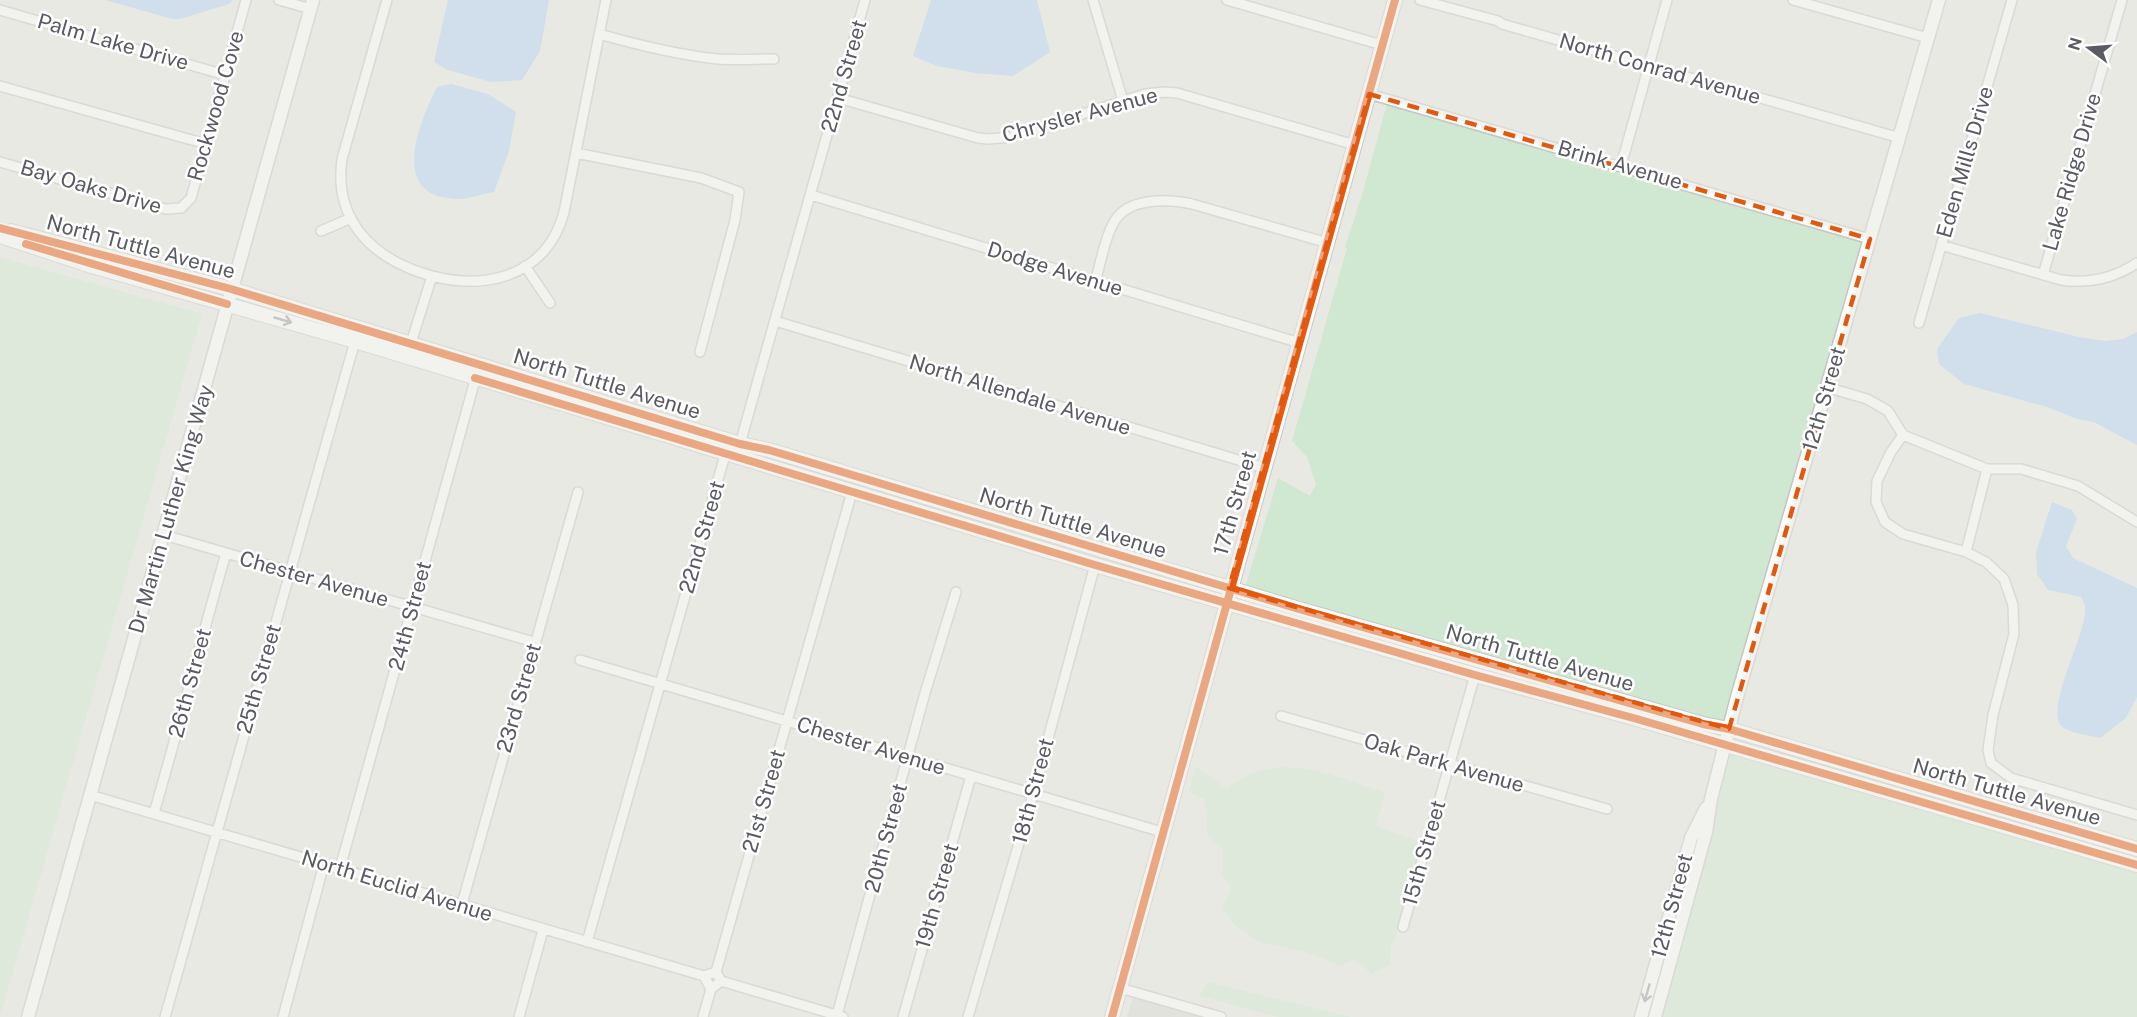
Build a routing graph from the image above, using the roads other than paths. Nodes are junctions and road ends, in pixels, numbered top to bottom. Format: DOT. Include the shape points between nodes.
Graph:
graph roads {
  1 [pos="246,0"];
  2 [pos="279,0"];
  3 [pos="387,0"];
  4 [pos="606,0"];
  5 [pos="865,0"];
  6 [pos="1227,0"];
  7 [pos="1395,0"];
  8 [pos="1420,0"];
  9 [pos="1667,0"];
  10 [pos="1793,0"];
  11 [pos="1939,0"];
  12 [pos="2012,0"];
  13 [pos="2122,0"];
  14 [pos="1096,1"];
  15 [pos="312,4"];
  16 [pos="0,10"];
  17 [pos="599,34"];
  18 [pos="1928,38"];
  19 [pos="1382,45"];
  20 [pos="774,59"];
  21 [pos="1648,66"];
  22 [pos="225,75"];
  23 [pos="0,86"];
  24 [pos="1369,94"];
  25 [pos="838,98"];
  26 [pos="1123,101"];
  27 [pos="1899,138"];
  28 [pos="206,144"];
  29 [pos="1355,145"];
  30 [pos="576,153"];
  31 [pos="0,162"];
  32 [pos="1621,166"];
  33 [pos="811,195"];
  34 [pos="181,208"];
  35 [pos="351,218"];
  36 [pos="0,228"];
  37 [pos="321,231"];
  38 [pos="0,236"];
  39 [pos="1870,239"];
  40 [pos="1328,243"];
  41 [pos="1941,245"];
  42 [pos="2137,263"];
  43 [pos="525,266"];
  44 [pos="2043,275"];
  45 [pos="432,276"];
  46 [pos="1095,282"];
  47 [pos="231,289"];
  48 [pos="550,303"];
  49 [pos="227,304"];
  50 [pos="775,321"];
  51 [pos="1919,323"];
  52 [pos="355,341"];
  53 [pos="1300,343"];
  54 [pos="411,344"];
  55 [pos="700,352"];
  56 [pos="478,372"];
  57 [pos="1826,387"];
  58 [pos="1903,435"];
  59 [pos="740,444"];
  60 [pos="725,454"];
  61 [pos="1265,468"];
  62 [pos="1988,470"];
  63 [pos="578,492"];
  64 [pos="852,492"];
  65 [pos="2137,522"];
  66 [pos="164,535"];
  67 [pos="1966,552"];
  68 [pos="226,553"];
  69 [pos="1095,565"];
  70 [pos="290,572"];
  71 [pos="1229,588"];
  72 [pos="956,592"];
  73 [pos="1225,602"];
  74 [pos="412,607"];
  75 [pos="534,642"];
  76 [pos="580,660"];
  77 [pos="1475,675"];
  78 [pos="660,684"];
  79 [pos="1281,716"];
  80 [pos="786,721"];
  81 [pos="1729,729"];
  82 [pos="1725,744"];
  83 [pos="908,757"];
  84 [pos="1449,764"];
  85 [pos="971,776"];
  86 [pos="1857,783"];
  87 [pos="1932,789"];
  88 [pos="1032,793"];
  89 [pos="90,795"];
  90 [pos="1711,799"];
  91 [pos="1607,809"];
  92 [pos="154,813"];
  93 [pos="2137,816"];
  94 [pos="216,831"];
  95 [pos="1162,832"];
  96 [pos="2137,849"];
  97 [pos="324,864"];
  98 [pos="2137,865"];
  99 [pos="340,868"];
  100 [pos="462,904"];
  101 [pos="1403,927"];
  102 [pos="543,930"];
  103 [pos="587,942"];
  104 [pos="716,972"];
  105 [pos="704,976"];
  106 [pos="721,981"];
  107 [pos="1120,987"];
  108 [pos="711,989"];
  109 [pos="840,1016"];
  110 [pos="28,1017"];
  111 [pos="165,1017"];
  112 [pos="283,1017"];
  113 [pos="519,1017"];
  114 [pos="703,1017"];
  115 [pos="903,1017"];
  116 [pos="968,1017"];
  117 [pos="1112,1017"];
  118 [pos="1221,1017"];
  119 [pos="1641,1017"];
  120 [pos="1655,1017"];
  1 -- 22 [label="street, Rockwood Cove"];
  2 -- 15 [label="street"];
  3 -- 35 [label="street" via="342,159 342,194"];
  4 -- 17 [label="street"];
  5 -- 25 [label="street, 22nd Street"];
  6 -- 19 [label="street"];
  7 -- 19 [label="main road, 17th Street"];
  8 -- 21 [label="street, North Conrad Avenue"];
  9 -- 21 [label="street"];
  10 -- 18 [label="street"];
  11 -- 18 [label="street, 12th Street"];
  12 -- 41 [label="street, Eden Mills Drive"];
  13 -- 44 [label="street, Lake Ridge Drive"];
  14 -- 26 [label="street"];
  15 -- 47 [label="street, Dr Martin Luther King Way"];
  16 -- 22 [label="street, Palm Lake Drive"];
  17 -- 20 [label="street" via="686,55"];
  17 -- 30 [label="street"];
  18 -- 27 [label="street, 12th Street"];
  19 -- 24 [label="main road, 17th Street"];
  21 -- 27 [label="street, North Conrad Avenue"];
  21 -- 32 [label="street"];
  22 -- 28 [label="street, Rockwood Cove"];
  23 -- 28 [label="street"];
  24 -- 29 [label="main road, 17th Street"];
  24 -- 32 [label="street, Brink Avenue"];
  25 -- 26 [label="street, Chrysler Avenue" via="989,139 1011,136"];
  25 -- 33 [label="street, 22nd Street"];
  26 -- 29 [label="street, Chrysler Avenue" via="1154,92 1177,93"];
  27 -- 39 [label="street, 12th Street"];
  28 -- 34 [label="street, Rockwood Cove" via="191,198"];
  29 -- 40 [label="main road, 17th Street"];
  30 -- 43 [label="street" via="559,226 543,250"];
  30 -- 55 [label="street" via="701,178 739,192"];
  31 -- 34 [label="street, Bay Oaks Drive" via="166,209"];
  32 -- 39 [label="street, Brink Avenue"];
  33 -- 46 [label="street, Dodge Avenue"];
  33 -- 50 [label="street, 22nd Street"];
  35 -- 37 [label="street"];
  35 -- 45 [label="street" via="360,234 380,254"];
  36 -- 47 [label="main road, North Tuttle Avenue"];
  38 -- 49 [label="main road, North Tuttle Avenue"];
  39 -- 57 [label="street, 12th Street"];
  40 -- 46 [label="street" via="1192,204 1154,201 1129,208 1116,219"];
  40 -- 53 [label="main road, 17th Street"];
  41 -- 44 [label="street"];
  41 -- 51 [label="street, Eden Mills Drive"];
  42 -- 44 [label="street" via="2106,278 2089,281"];
  43 -- 45 [label="street" via="482,282"];
  43 -- 48 [label="street"];
  45 -- 54 [label="street"];
  46 -- 53 [label="street, Dodge Avenue"];
  47 -- 49 [label="street, Dr Martin Luther King Way"];
  47 -- 54 [label="main road, North Tuttle Avenue"];
  49 -- 52 [label="main road, North Tuttle Avenue, one-way"];
  49 -- 66 [label="street, Dr Martin Luther King Way"];
  50 -- 59 [label="street, 22nd Street"];
  50 -- 61 [label="street, North Allendale Avenue"];
  52 -- 56 [label="main road, North Tuttle Avenue"];
  52 -- 70 [label="street, 25th Street"];
  53 -- 61 [label="main road, 17th Street"];
  54 -- 56 [label="main road, North Tuttle Avenue"];
  56 -- 59 [label="main road, North Tuttle Avenue"];
  56 -- 60 [label="main road, North Tuttle Avenue"];
  56 -- 74 [label="street, 24th Street"];
  57 -- 58 [label="street" via="1868,399 1888,411"];
  57 -- 81 [label="street, 12th Street"];
  58 -- 62 [label="street"];
  58 -- 67 [label="street" via="1877,480 1876,502 1885,522 1903,534"];
  59 -- 60 [label="street, 22nd Street"];
  59 -- 71 [label="main road, North Tuttle Avenue"];
  60 -- 64 [label="main road, North Tuttle Avenue"];
  60 -- 78 [label="street, 22nd Street"];
  61 -- 71 [label="main road, 17th Street"];
  62 -- 65 [label="street" via="2021,469 2078,486"];
  62 -- 67 [label="street"];
  63 -- 75 [label="street, 23rd Street"];
  64 -- 69 [label="main road, North Tuttle Avenue"];
  64 -- 80 [label="street, 21st Street"];
  66 -- 68 [label="street, Chester Avenue"];
  66 -- 89 [label="street, Dr Martin Luther King Way"];
  67 -- 93 [label="street" via="1986,562 2004,579 2013,605 2014,634 1993,715 1988,750 1991,763 2011,778"];
  68 -- 70 [label="street, Chester Avenue"];
  68 -- 92 [label="street, 26th Street"];
  69 -- 73 [label="main road, North Tuttle Avenue"];
  69 -- 88 [label="street, 18th Street"];
  70 -- 74 [label="street, Chester Avenue"];
  70 -- 94 [label="street, 25th Street"];
  71 -- 73 [label="main road, 17th Street"];
  71 -- 81 [label="main road, North Tuttle Avenue"];
  72 -- 83 [label="street, 20th Street"];
  73 -- 77 [label="main road, North Tuttle Avenue"];
  73 -- 95 [label="main road, 17th Street"];
  74 -- 75 [label="street, Chester Avenue"];
  74 -- 99 [label="street, 24th Street"];
  75 -- 100 [label="street, 23rd Street"];
  76 -- 78 [label="street, Chester Avenue"];
  77 -- 82 [label="main road, North Tuttle Avenue"];
  77 -- 84 [label="street, 15th Street"];
  78 -- 80 [label="street, Chester Avenue"];
  78 -- 103 [label="street, 22nd Street"];
  79 -- 84 [label="street, Oak Park Avenue"];
  80 -- 83 [label="street, Chester Avenue"];
  80 -- 104 [label="street, 21st Street"];
  81 -- 82 [label="street, 12th Street"];
  81 -- 87 [label="main road, North Tuttle Avenue"];
  82 -- 86 [label="main road, North Tuttle Avenue"];
  82 -- 90 [label="street, 12th Street"];
  83 -- 85 [label="street, Chester Avenue"];
  83 -- 109 [label="street, 20th Street"];
  84 -- 91 [label="street, Oak Park Avenue"];
  84 -- 101 [label="street, 15th Street"];
  85 -- 88 [label="street, Chester Avenue"];
  85 -- 115 [label="street, 19th Street"];
  86 -- 87 [label="main road" via="1873,780 1920,793"];
  86 -- 98 [label="main road, North Tuttle Avenue"];
  87 -- 96 [label="main road, North Tuttle Avenue"];
  88 -- 95 [label="street, Chester Avenue"];
  88 -- 116 [label="street, 18th Street"];
  89 -- 92 [label="street, North Euclid Avenue"];
  89 -- 110 [label="street, Dr Martin Luther King Way"];
  90 -- 119 [label="street, 12th Street, one-way" via="1690,838"];
  90 -- 120 [label="street, 12th Street" via="1706,832"];
  92 -- 94 [label="street, North Euclid Avenue"];
  94 -- 97 [label="street, North Euclid Avenue"];
  94 -- 111 [label="street, 25th Street"];
  95 -- 107 [label="main road, 17th Street"];
  97 -- 99 [label="street, North Euclid Avenue"];
  97 -- 112 [label="street"];
  99 -- 100 [label="street, North Euclid Avenue"];
  100 -- 102 [label="street, North Euclid Avenue"];
  102 -- 103 [label="street, North Euclid Avenue"];
  102 -- 113 [label="street"];
  103 -- 105 [label="street, North Euclid Avenue"];
  104 -- 105 [label="street"];
  104 -- 106 [label="street"];
  105 -- 108 [label="street"];
  106 -- 108 [label="street"];
  106 -- 109 [label="street"];
  107 -- 117 [label="main road, 17th Street"];
  107 -- 118 [label="street"];
  108 -- 114 [label="street"];
}
